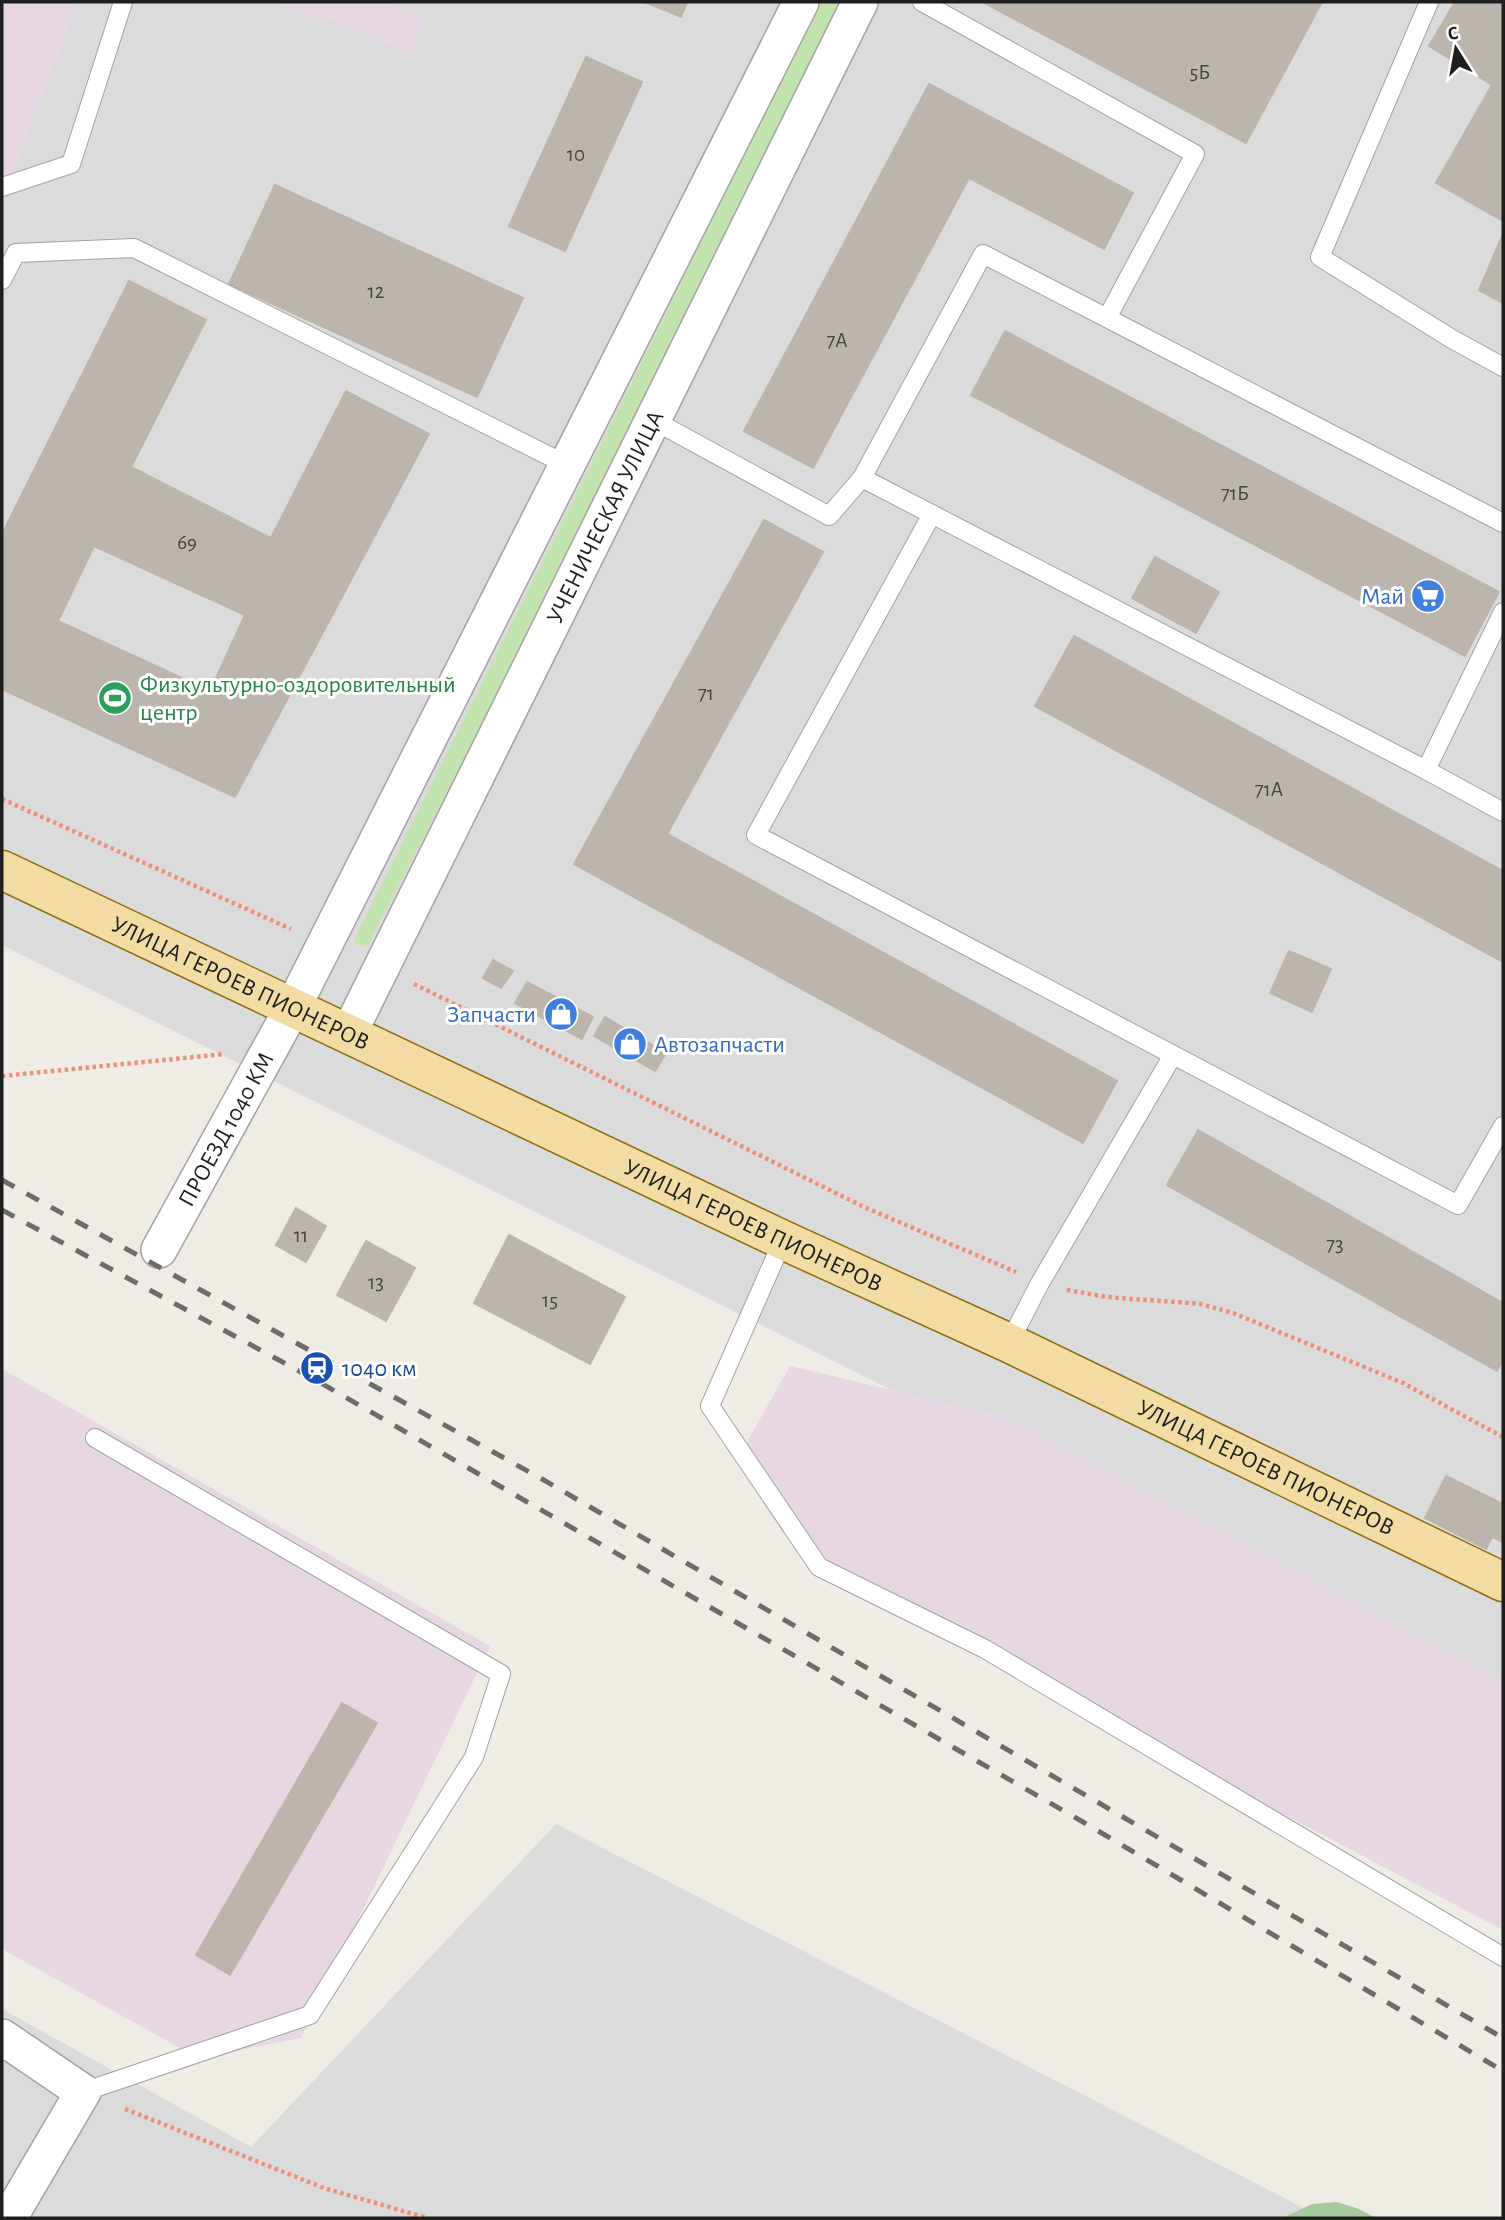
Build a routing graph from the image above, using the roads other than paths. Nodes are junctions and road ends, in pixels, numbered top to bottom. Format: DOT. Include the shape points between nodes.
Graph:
graph roads {
  1 [pos="123,2"];
  2 [pos="801,2"];
  3 [pos="860,2"];
  4 [pos="922,2"];
  5 [pos="1429,2"];
  6 [pos="2,187"];
  7 [pos="2,280"];
  8 [pos="1107,318"];
  9 [pos="1503,367"];
  10 [pos="653,420"];
  11 [pos="567,465"];
  12 [pos="862,478"];
  13 [pos="932,514"];
  14 [pos="1503,523"];
  15 [pos="1503,612"];
  16 [pos="1426,770"];
  17 [pos="1503,812"];
  18 [pos="2,870"];
  19 [pos="293,1007"];
  20 [pos="349,1033"];
  21 [pos="1173,1055"];
  22 [pos="1503,1126"];
  23 [pos="783,1240"];
  24 [pos="159,1250"];
  25 [pos="1009,1343"];
  26 [pos="95,1438"];
  27 [pos="1503,1582"];
  28 [pos="1503,1957"];
  29 [pos="2,2037"];
  30 [pos="83,2092"];
  31 [pos="9,2218"];
  1 -- 6 [label="lane" via="71,164"];
  2 -- 11 [label="street"];
  3 -- 10 [label="street, УЧЕНИЧЕСКАЯ УЛИЦА"];
  4 -- 8 [label="lane" via="1195,154"];
  5 -- 9 [label="lane" via="1320,257"];
  7 -- 11 [label="lane" via="16,253 134,248"];
  8 -- 12 [label="lane" via="983,254"];
  8 -- 14 [label="lane"];
  10 -- 12 [label="lane" via="830,516"];
  10 -- 20 [label="street, УЧЕНИЧЕСКАЯ УЛИЦА"];
  11 -- 19 [label="street"];
  12 -- 13 [label="lane"];
  13 -- 16 [label="lane"];
  13 -- 21 [label="lane" via="756,835"];
  15 -- 16 [label="lane"];
  16 -- 17 [label="lane"];
  18 -- 19 [label="main road, УЛИЦА ГЕРОЕВ ПИОНЕРОВ"];
  19 -- 20 [label="main road, УЛИЦА ГЕРОЕВ ПИОНЕРОВ"];
  19 -- 24 [label="street, ПРОЕЗД 1040 КМ"];
  20 -- 23 [label="main road, УЛИЦА ГЕРОЕВ ПИОНЕРОВ"];
  21 -- 22 [label="lane" via="1458,1205"];
  21 -- 25 [label="lane"];
  23 -- 25 [label="main road, УЛИЦА ГЕРОЕВ ПИОНЕРОВ"];
  23 -- 28 [label="lane" via="710,1406 819,1567 985,1649"];
  25 -- 27 [label="main road, УЛИЦА ГЕРОЕВ ПИОНЕРОВ"];
  26 -- 30 [label="lane" via="501,1674 474,1757 310,2015"];
  29 -- 30 [label="street"];
  30 -- 31 [label="street"];
}
